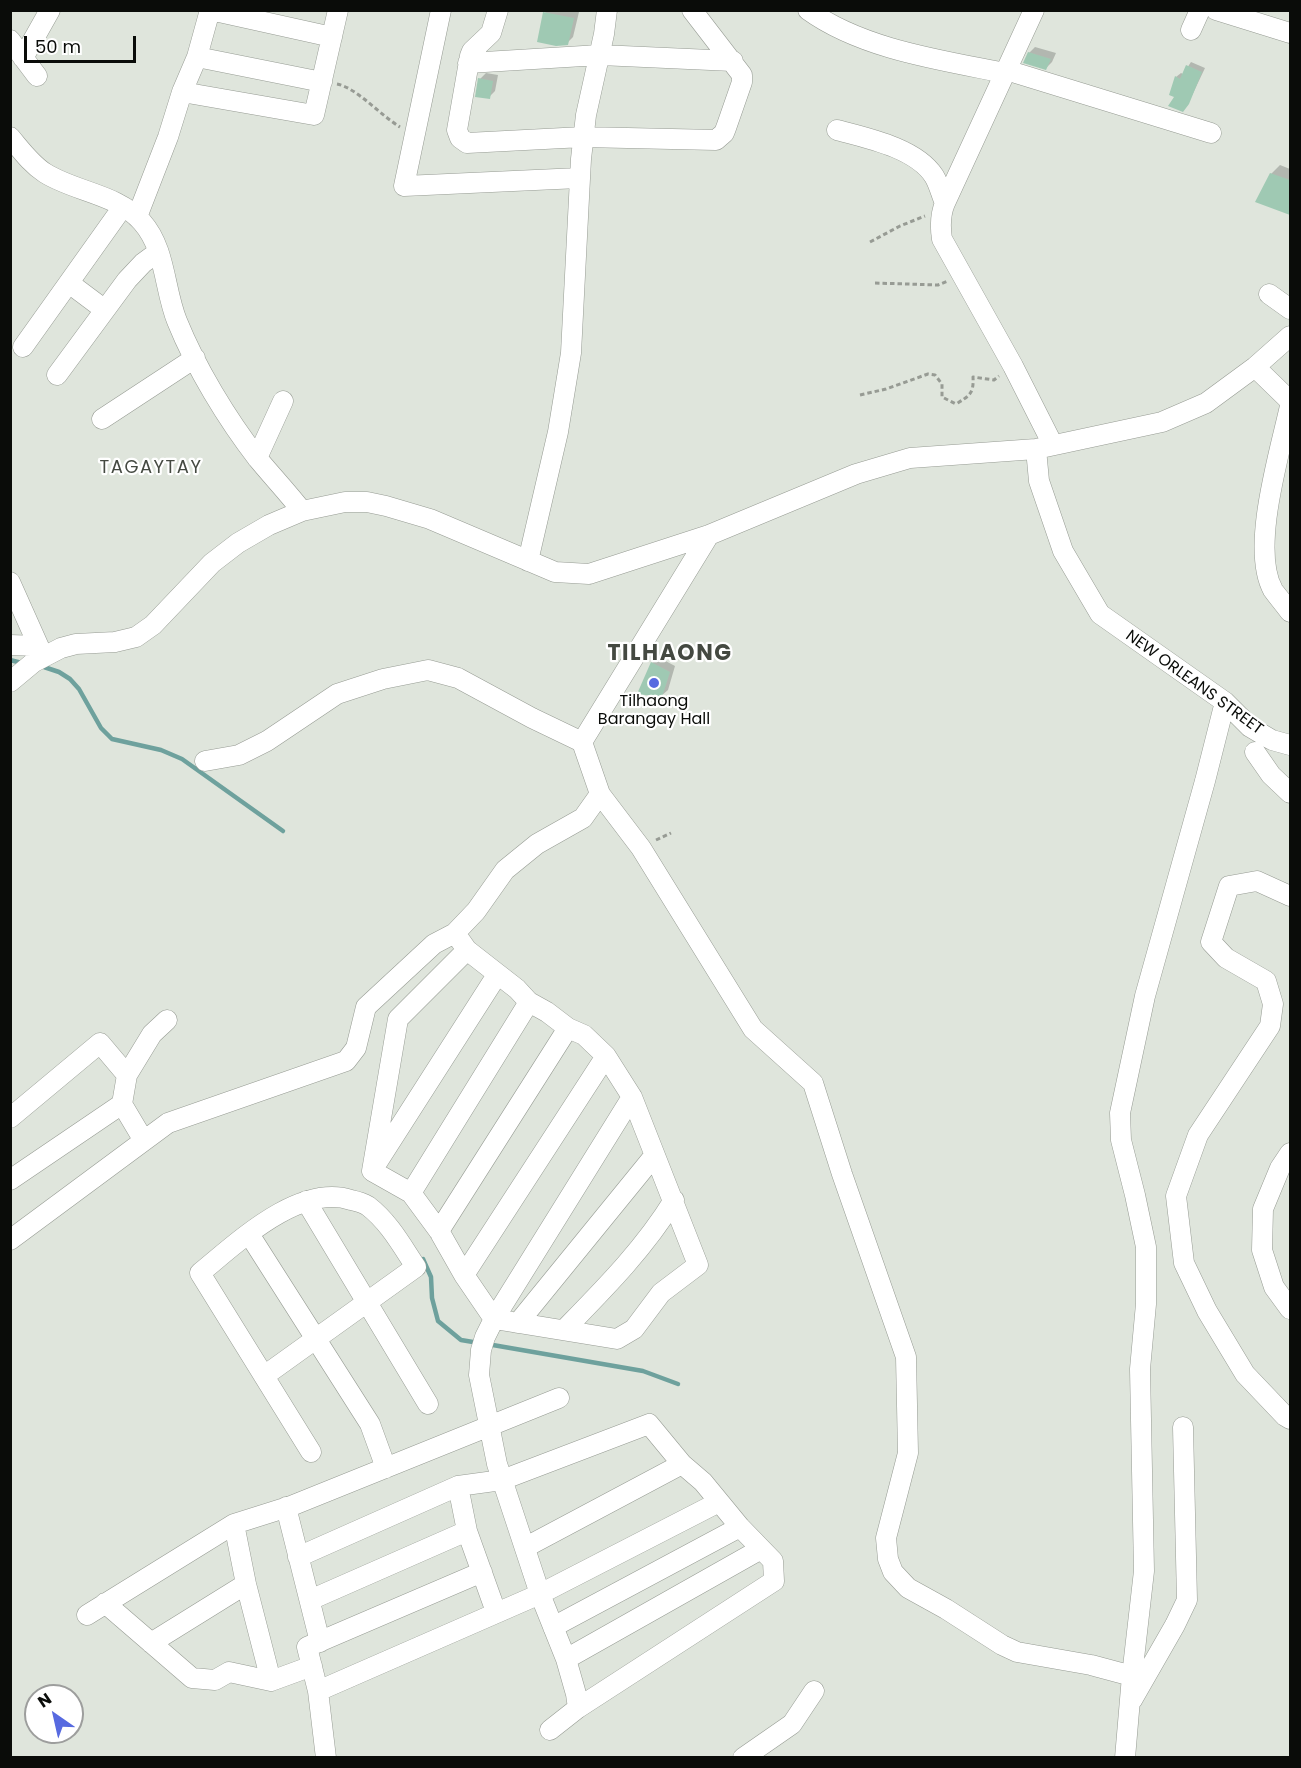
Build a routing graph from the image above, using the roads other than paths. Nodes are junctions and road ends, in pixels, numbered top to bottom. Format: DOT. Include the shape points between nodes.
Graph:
graph roads {
  1 [pos="50,10"];
  2 [pos="210,10"];
  3 [pos="338,10"];
  4 [pos="441,10"];
  5 [pos="498,10"];
  6 [pos="607,10"];
  7 [pos="692,10"];
  8 [pos="808,10"];
  9 [pos="1034,10"];
  10 [pos="1200,10"];
  11 [pos="1216,10"];
  12 [pos="1191,30"];
  13 [pos="1290,33"];
  14 [pos="332,36"];
  15 [pos="10,40"];
  16 [pos="600,55"];
  17 [pos="197,57"];
  18 [pos="23,58"];
  19 [pos="733,61"];
  20 [pos="468,63"];
  21 [pos="1005,72"];
  22 [pos="37,76"];
  23 [pos="322,82"];
  24 [pos="182,92"];
  25 [pos="837,130"];
  26 [pos="1211,133"];
  27 [pos="583,137"];
  28 [pos="11,140"];
  29 [pos="579,177"];
  30 [pos="943,207"];
  31 [pos="129,212"];
  32 [pos="158,252"];
  33 [pos="69,283"];
  34 [pos="1269,294"];
  35 [pos="1290,309"];
  36 [pos="105,310"];
  37 [pos="1290,336"];
  38 [pos="23,347"];
  39 [pos="195,358"];
  40 [pos="1255,367"];
  41 [pos="57,375"];
  42 [pos="283,401"];
  43 [pos="1290,401"];
  44 [pos="1290,406"];
  45 [pos="102,419"];
  46 [pos="1045,447"];
  47 [pos="257,458"];
  48 [pos="302,511"];
  49 [pos="709,535"];
  50 [pos="528,561"];
  51 [pos="10,582"];
  52 [pos="1290,612"];
  53 [pos="10,645"];
  54 [pos="40,651"];
  55 [pos="10,682"];
  56 [pos="1225,702"];
  57 [pos="582,742"];
  58 [pos="1290,745"];
  59 [pos="1255,752"];
  60 [pos="205,761"];
  61 [pos="1290,793"];
  62 [pos="600,794"];
  63 [pos="1290,896"];
  64 [pos="455,933"];
  65 [pos="467,950"];
  66 [pos="497,975"];
  67 [pos="529,1002"];
  68 [pos="167,1020"];
  69 [pos="568,1028"];
  70 [pos="606,1056"];
  71 [pos="127,1076"];
  72 [pos="632,1097"];
  73 [pos="122,1104"];
  74 [pos="10,1118"];
  75 [pos="144,1141"];
  76 [pos="1290,1153"];
  77 [pos="654,1156"];
  78 [pos="372,1171"];
  79 [pos="10,1180"];
  80 [pos="411,1193"];
  81 [pos="674,1200"];
  82 [pos="306,1201"];
  83 [pos="439,1231"];
  84 [pos="249,1233"];
  85 [pos="10,1240"];
  86 [pos="464,1275"];
  87 [pos="368,1304"];
  88 [pos="1290,1309"];
  89 [pos="494,1319"];
  90 [pos="518,1323"];
  91 [pos="564,1330"];
  92 [pos="316,1340"];
  93 [pos="264,1376"];
  94 [pos="559,1398"];
  95 [pos="428,1404"];
  96 [pos="1290,1419"];
  97 [pos="490,1427"];
  98 [pos="1183,1427"];
  99 [pos="311,1452"];
  100 [pos="682,1464"];
  101 [pos="386,1468"];
  102 [pos="502,1479"];
  103 [pos="458,1486"];
  104 [pos="719,1502"];
  105 [pos="286,1507"];
  106 [pos="234,1524"];
  107 [pos="740,1527"];
  108 [pos="467,1531"];
  109 [pos="526,1547"];
  110 [pos="761,1549"];
  111 [pos="298,1557"];
  112 [pos="482,1572"];
  113 [pos="246,1584"];
  114 [pos="540,1594"];
  115 [pos="310,1600"];
  116 [pos="105,1603"];
  117 [pos="496,1612"];
  118 [pos="87,1615"];
  119 [pos="553,1627"];
  120 [pos="320,1642"];
  121 [pos="151,1643"];
  122 [pos="566,1659"];
  123 [pos="312,1666"];
  124 [pos="1132,1676"];
  125 [pos="271,1681"];
  126 [pos="318,1690"];
  127 [pos="814,1690"];
  128 [pos="1130,1705"];
  129 [pos="578,1708"];
  130 [pos="550,1730"];
  131 [pos="326,1758"];
  132 [pos="743,1758"];
  133 [pos="1125,1758"];
  1 -- 18 [label="street"];
  2 -- 14 [label="street"];
  2 -- 17 [label="street"];
  3 -- 14 [label="street"];
  4 -- 29 [label="street" via="404,186"];
  5 -- 20 [label="street" via="491,33 472,51"];
  6 -- 16 [label="street"];
  7 -- 19 [label="street"];
  8 -- 21 [label="street" via="839,29 877,43 920,56"];
  9 -- 21 [label="street"];
  10 -- 12 [label="street"];
  11 -- 13 [label="street"];
  14 -- 23 [label="street"];
  15 -- 18 [label="street"];
  16 -- 19 [label="street"];
  16 -- 20 [label="street"];
  16 -- 27 [label="street"];
  17 -- 23 [label="street"];
  17 -- 24 [label="street"];
  18 -- 22 [label="street"];
  19 -- 27 [label="street" via="742,82 724,133 716,140"];
  20 -- 27 [label="street" via="458,125 458,135 464,141 472,144"];
  21 -- 26 [label="street"];
  21 -- 30 [label="street"];
  23 -- 24 [label="street" via="314,115"];
  24 -- 31 [label="street" via="168,137"];
  25 -- 30 [label="street" via="900,149 927,168 935,177"];
  27 -- 29 [label="street"];
  28 -- 31 [label="street" via="47,175"];
  29 -- 50 [label="street" via="571,353 558,432"];
  30 -- 46 [label="street" via="942,239 1013,366"];
  31 -- 32 [label="street" via="148,231"];
  31 -- 33 [label="street"];
  32 -- 36 [label="street" via="136,270"];
  32 -- 39 [label="street" via="177,321"];
  33 -- 36 [label="street"];
  33 -- 38 [label="street"];
  34 -- 35 [label="street"];
  36 -- 41 [label="street"];
  37 -- 40 [label="street"];
  39 -- 45 [label="street"];
  39 -- 47 [label="street"];
  40 -- 43 [label="street"];
  40 -- 46 [label="street" via="1206,403 1162,422"];
  42 -- 47 [label="street"];
  44 -- 52 [label="street" via="1267,513 1263,553 1272,589"];
  46 -- 49 [label="street" via="910,458 856,474"];
  46 -- 56 [label="street, NEW ORLEANS STREET" via="1039,481 1063,551 1100,614"];
  47 -- 48 [label="street"];
  48 -- 50 [label="street" via="345,502 386,506 430,519"];
  48 -- 54 [label="street" via="269,525 212,563 153,625 136,637"];
  49 -- 50 [label="street" via="589,574 555,572"];
  49 -- 57 [label="street"];
  51 -- 54 [label="street"];
  53 -- 54 [label="street"];
  54 -- 55 [label="street"];
  56 -- 58 [label="street, NEW ORLEANS STREET" via="1250,727"];
  56 -- 124 [label="street" via="1145,996 1120,1113 1121,1140 1146,1247 1140,1369 1144,1571"];
  57 -- 60 [label="street" via="458,678 428,670 337,694 267,741 239,755"];
  57 -- 62 [label="street"];
  59 -- 61 [label="street"];
  62 -- 64 [label="street" via="583,818 537,844 505,870"];
  62 -- 124 [label="street" via="641,848 753,1029 813,1083 906,1357 908,1453 886,1538 893,1572 908,1588 1002,1646"];
  63 -- 96 [label="street" via="1257,881 1229,886 1211,942 1226,958 1266,981 1273,1004 1270,1026 1198,1135 1176,1196 1184,1263 1207,1311 1245,1374"];
  64 -- 65 [label="street"];
  64 -- 75 [label="street" via="434,944 366,1007 356,1048 346,1061 168,1123"];
  65 -- 66 [label="street"];
  65 -- 78 [label="street" via="398,1019"];
  66 -- 67 [label="street"];
  66 -- 78 [label="street"];
  67 -- 69 [label="street"];
  67 -- 80 [label="street"];
  68 -- 71 [label="street" via="152,1034"];
  69 -- 70 [label="street" via="584,1035"];
  69 -- 83 [label="street"];
  70 -- 72 [label="street"];
  70 -- 86 [label="street"];
  71 -- 73 [label="street"];
  71 -- 74 [label="street" via="100,1043"];
  72 -- 77 [label="street"];
  72 -- 89 [label="street"];
  73 -- 75 [label="street"];
  73 -- 79 [label="street"];
  75 -- 85 [label="street"];
  76 -- 88 [label="street" via="1263,1209 1262,1250 1274,1287"];
  77 -- 81 [label="street"];
  77 -- 90 [label="street"];
  78 -- 80 [label="street"];
  80 -- 83 [label="street"];
  81 -- 91 [label="street" via="629,1262"];
  81 -- 91 [label="street" via="698,1265 661,1293 634,1329 617,1339"];
  82 -- 84 [label="street" via="280,1211"];
  82 -- 87 [label="street"];
  82 -- 87 [label="street" via="339,1196 366,1205 393,1231 416,1267"];
  83 -- 86 [label="street"];
  84 -- 92 [label="street"];
  84 -- 93 [label="street" via="200,1273"];
  86 -- 89 [label="street"];
  87 -- 92 [label="street"];
  87 -- 95 [label="street"];
  89 -- 90 [label="street"];
  89 -- 97 [label="street" via="483,1343 479,1375"];
  90 -- 91 [label="street"];
  92 -- 93 [label="street"];
  92 -- 101 [label="street" via="370,1424"];
  93 -- 99 [label="street"];
  94 -- 97 [label="street"];
  97 -- 101 [label="street"];
  97 -- 102 [label="street"];
  98 -- 128 [label="street" via="1187,1600"];
  100 -- 102 [label="street" via="649,1424"];
  100 -- 104 [label="street"];
  100 -- 109 [label="street"];
  101 -- 105 [label="street"];
  102 -- 103 [label="street"];
  102 -- 109 [label="street"];
  103 -- 108 [label="street"];
  103 -- 111 [label="street"];
  104 -- 107 [label="street"];
  104 -- 114 [label="street"];
  105 -- 106 [label="street"];
  105 -- 111 [label="street"];
  106 -- 113 [label="street"];
  106 -- 116 [label="street"];
  107 -- 110 [label="street"];
  107 -- 119 [label="street"];
  108 -- 112 [label="street"];
  108 -- 115 [label="street"];
  109 -- 114 [label="street"];
  110 -- 122 [label="street"];
  110 -- 129 [label="street" via="773,1561 774,1581"];
  111 -- 115 [label="street"];
  112 -- 117 [label="street"];
  112 -- 120 [label="street"];
  113 -- 121 [label="street"];
  113 -- 125 [label="street"];
  114 -- 117 [label="street"];
  114 -- 119 [label="street"];
  115 -- 120 [label="street"];
  116 -- 118 [label="street"];
  116 -- 121 [label="street"];
  117 -- 126 [label="street"];
  119 -- 122 [label="street"];
  120 -- 123 [label="street" via="307,1647"];
  121 -- 125 [label="street" via="192,1678 215,1680 229,1672"];
  122 -- 129 [label="street"];
  123 -- 125 [label="street"];
  123 -- 126 [label="street"];
  124 -- 128 [label="street"];
  126 -- 131 [label="street"];
  127 -- 132 [label="street" via="792,1724"];
  128 -- 133 [label="street"];
  129 -- 130 [label="street"];
}
